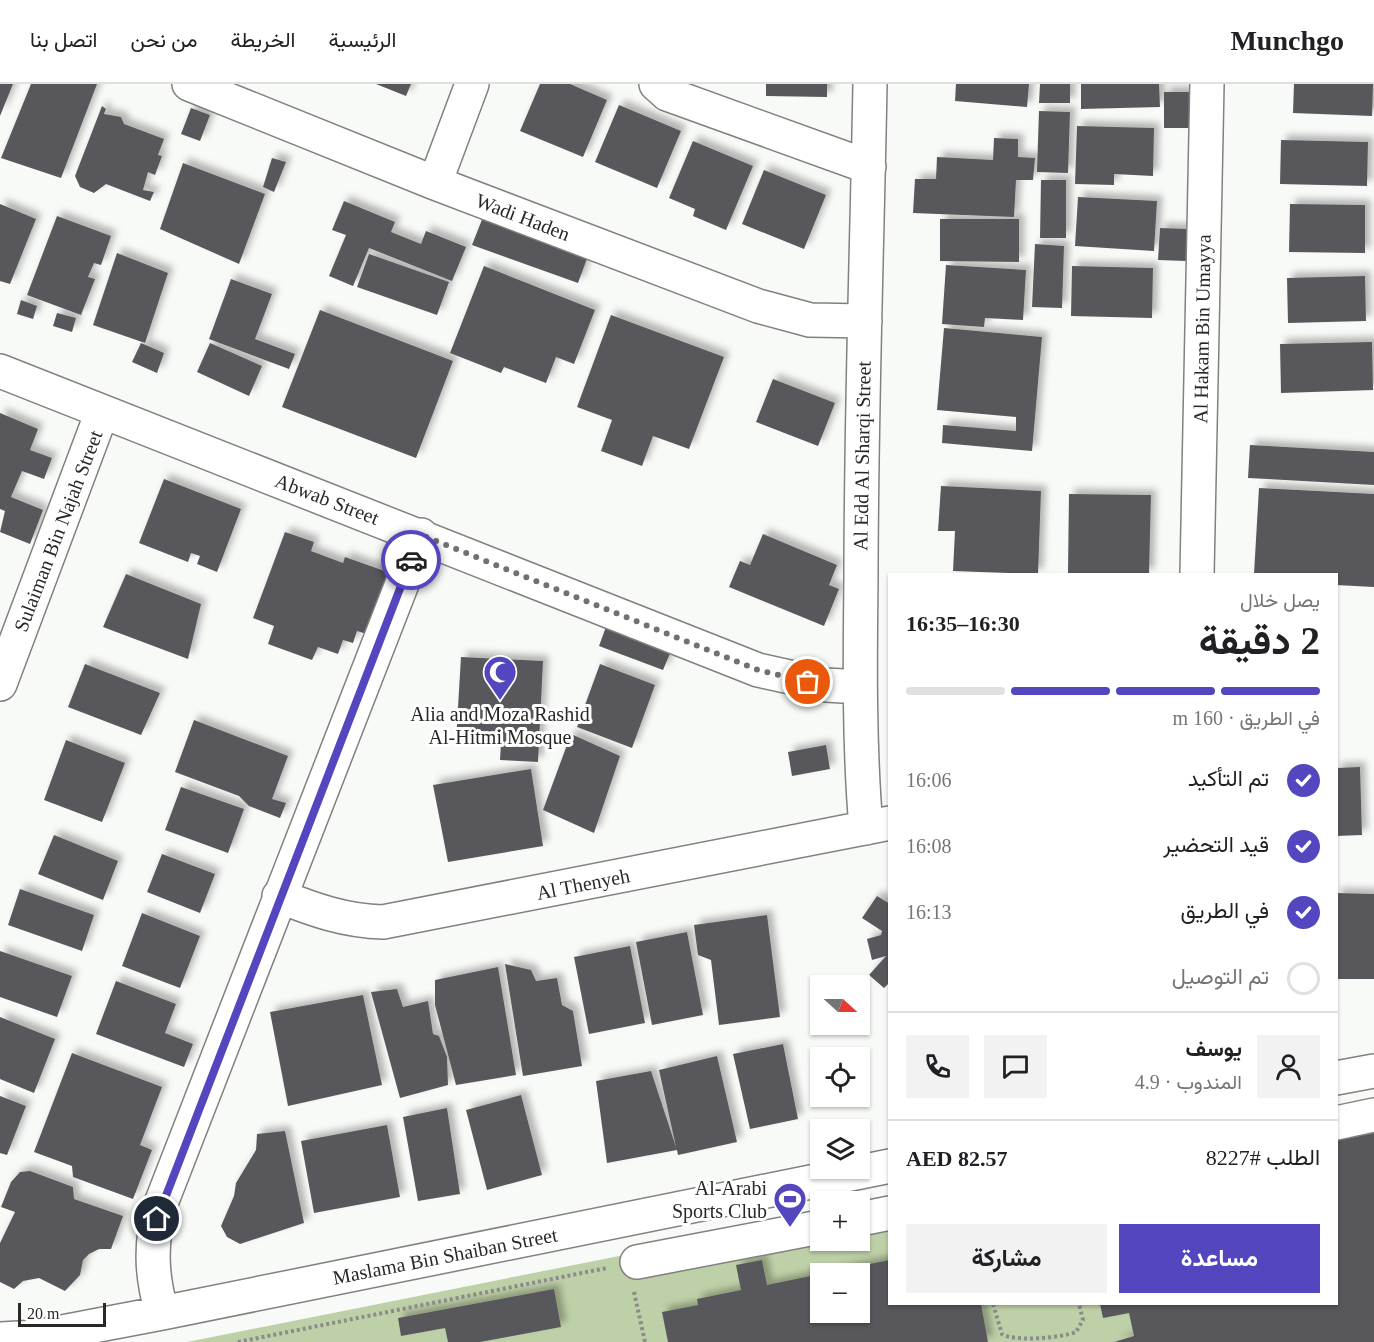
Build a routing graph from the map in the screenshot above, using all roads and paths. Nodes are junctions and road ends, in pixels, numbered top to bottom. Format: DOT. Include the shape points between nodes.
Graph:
graph roads {
  1 [pos="189,84"];
  2 [pos="472,84"];
  3 [pos="656,84"];
  4 [pos="870,84"];
  5 [pos="1207,84"];
  6 [pos="710,97"];
  7 [pos="869,168"];
  8 [pos="435,183"];
  9 [pos="865,321"];
  10 [pos="0,371"];
  11 [pos="102,412"];
  12 [pos="421,535"];
  13 [pos="1197,573"];
  14 [pos="0,684"];
  15 [pos="860,687"];
  16 [pos="878,825"];
  17 [pos="279,896"];
  18 [pos="1374,1071"];
  19 [pos="1338,1078"];
  20 [pos="1374,1115"];
  21 [pos="1338,1123"];
  22 [pos="888,1166"];
  23 [pos="888,1214"];
  24 [pos="870,1217"];
  25 [pos="810,1230"];
  26 [pos="636,1277"];
  27 [pos="993,1305"];
  28 [pos="1079,1305"];
  29 [pos="162,1313"];
  30 [pos="0,1339"];
  31 [pos="1049,1340"];
  32 [pos="238,1342"];
  33 [pos="645,1342"];
  1 -- 8 [label="street, Wadi Haden"];
  2 -- 8 [label="street"];
  3 -- 6 [label="street" via="667,94"];
  4 -- 7 [label="street, Al Edd Al Sharqi Street"];
  5 -- 13 [label="street, Al Hakam Bin Umayya"];
  6 -- 7 [label="street"];
  7 -- 9 [label="street, Al Edd Al Sharqi Street"];
  8 -- 9 [label="street, Wadi Haden" via="784,315 810,320"];
  9 -- 15 [label="street, Al Edd Al Sharqi Street"];
  10 -- 11 [label="street, Abwab Street"];
  11 -- 12 [label="street, Abwab Street"];
  11 -- 14 [label="street, Sulaiman Bin Najah Street"];
  12 -- 15 [label="street, Abwab Street" via="758,670 826,685"];
  12 -- 17 [label="street"];
  15 -- 16 [label="street, Al Edd Al Sharqi Street" via="862,771"];
  16 -- 17 [label="street, Al Thenyeh" via="383,922 331,916"];
  17 -- 29 [label="street" via="160,1206 151,1260"];
  18 -- 19 [label="street"];
  20 -- 21 [label="street"];
  22 -- 29 [label="street, Maslama Bin Shaiban Street"];
  23 -- 24 [label="street"];
  25 -- 26 [label="street"];
  26 -- 32 [label="path"];
  26 -- 33 [label="path"];
  27 -- 31 [label="path" via="999,1329 1006,1338"];
  28 -- 31 [label="path" via="1083,1320 1080,1328"];
  29 -- 30 [label="street, Maslama Bin Shaiban Street" via="36,1337"];
}
